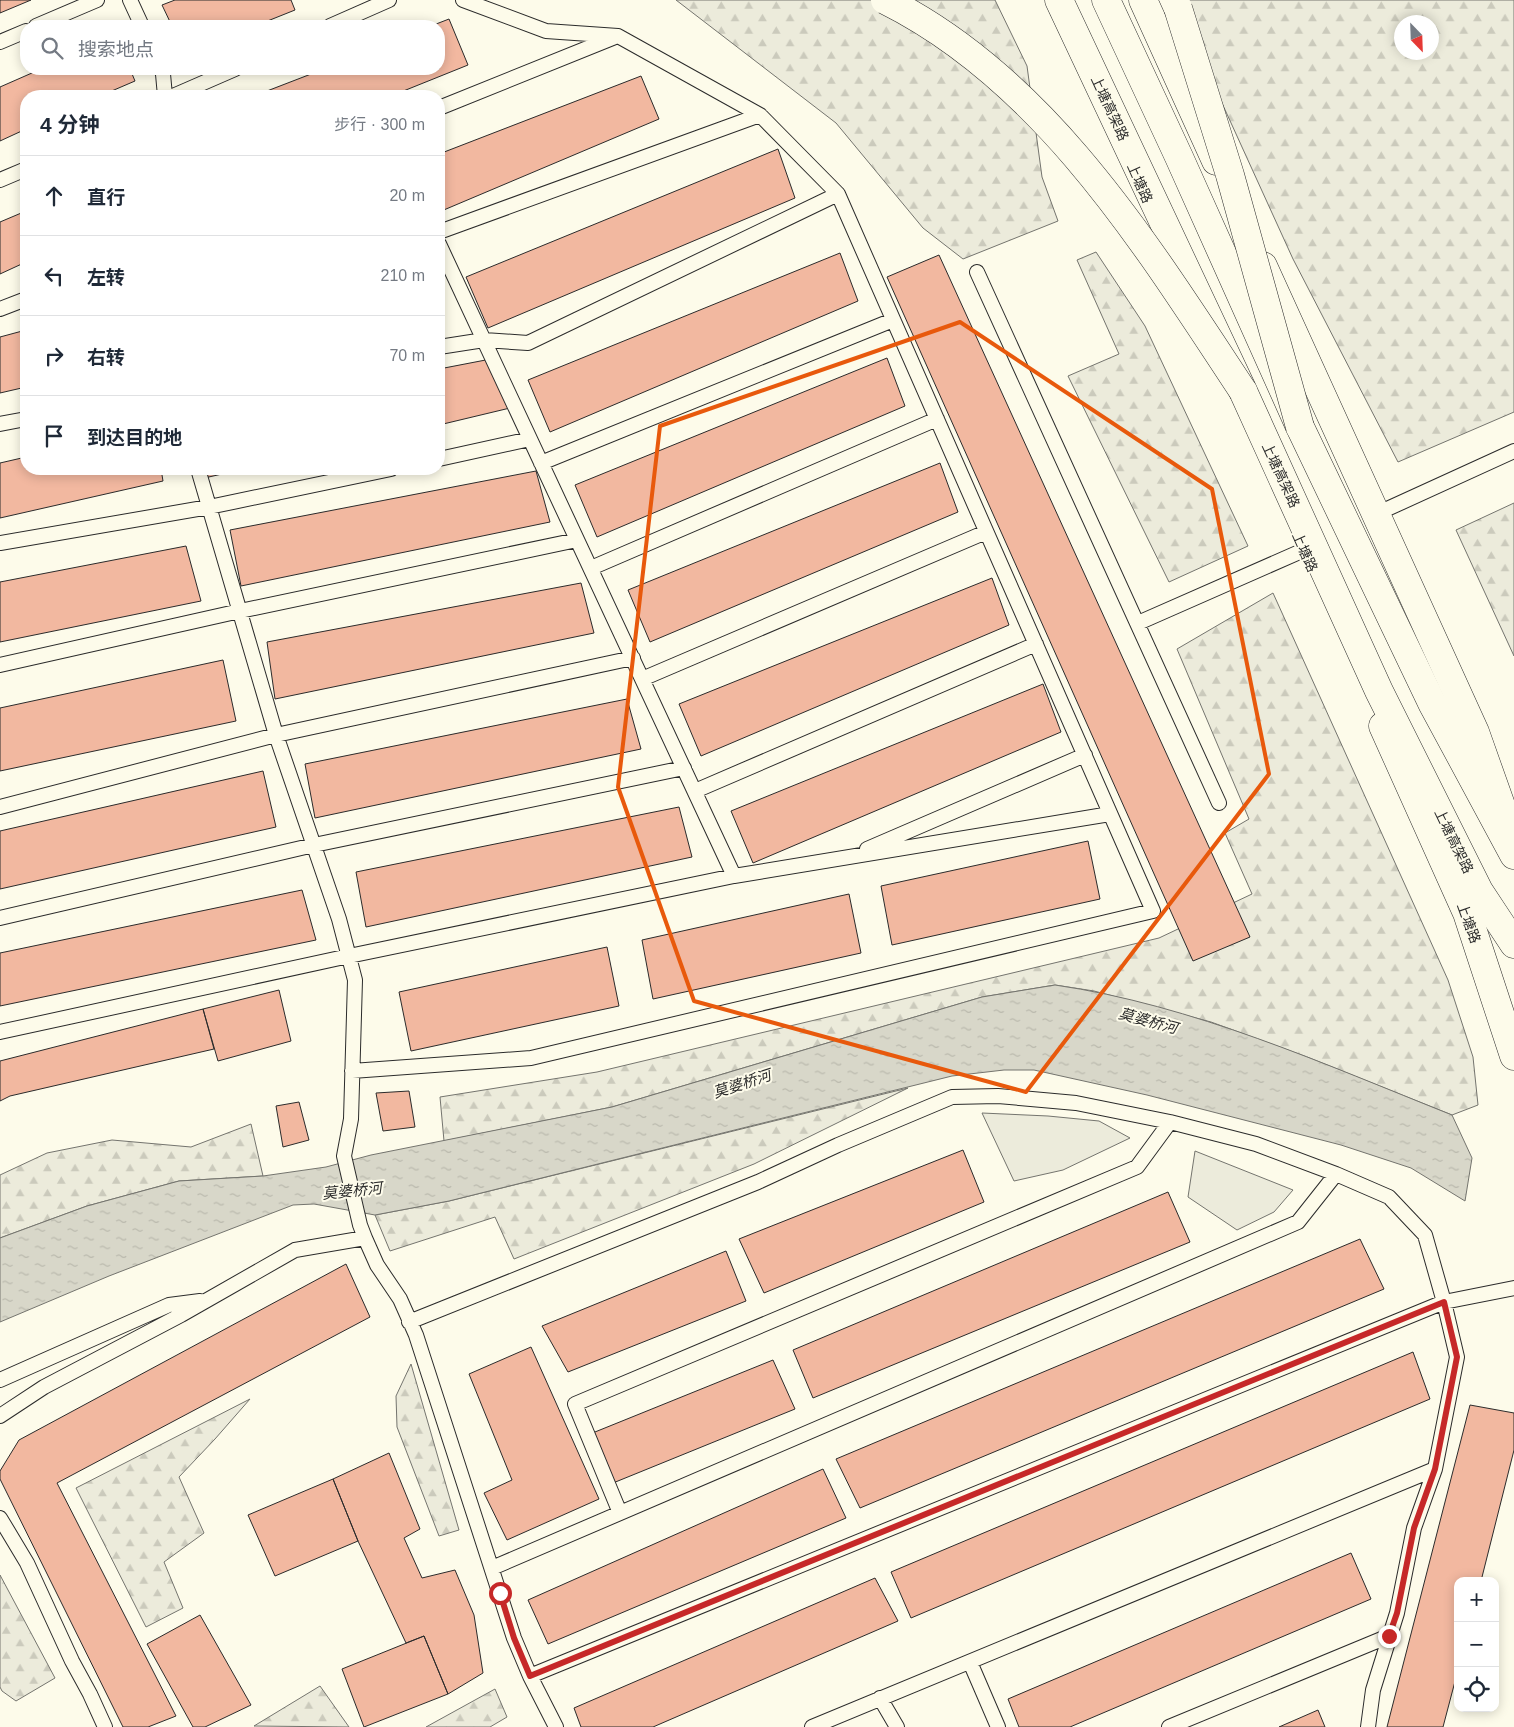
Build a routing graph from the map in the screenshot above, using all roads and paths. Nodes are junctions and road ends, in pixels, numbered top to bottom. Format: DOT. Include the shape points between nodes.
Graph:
graph roads {
  1 [pos="97,0"];
  2 [pos="130,0"];
  3 [pos="389,0"];
  4 [pos="463,0"];
  5 [pos="885,0"];
  6 [pos="1058,0"];
  7 [pos="1106,0"];
  8 [pos="1143,0"];
  9 [pos="1175,0"];
  10 [pos="50,20"];
  11 [pos="139,20"];
  12 [pos="344,20"];
  13 [pos="20,34"];
  14 [pos="618,36"];
  15 [pos="0,42"];
  16 [pos="163,75"];
  17 [pos="221,75"];
  18 [pos="164,90"];
  19 [pos="187,90"];
  20 [pos="445,106"];
  21 [pos="760,115"];
  22 [pos="20,172"];
  23 [pos="0,180"];
  24 [pos="838,194"];
  25 [pos="445,230"];
  26 [pos="445,257"];
  27 [pos="977,272"];
  28 [pos="20,301"];
  29 [pos="0,309"];
  30 [pos="894,320"];
  31 [pos="484,340"];
  32 [pos="445,346"];
  33 [pos="1243,391"];
  34 [pos="937,419"];
  35 [pos="20,420"];
  36 [pos="0,424"];
  37 [pos="1300,426"];
  38 [pos="530,439"];
  39 [pos="1514,451"];
  40 [pos="445,458"];
  41 [pos="541,462"];
  42 [pos="200,475"];
  43 [pos="362,475"];
  44 [pos="209,507"];
  45 [pos="1376,514"];
  46 [pos="986,532"];
  47 [pos="577,540"];
  48 [pos="0,543"];
  49 [pos="1304,550"];
  50 [pos="591,568"];
  51 [pos="240,611"];
  52 [pos="1138,623"];
  53 [pos="1036,644"];
  54 [pos="633,658"];
  55 [pos="0,665"];
  56 [pos="642,679"];
  57 [pos="276,735"];
  58 [pos="1085,755"];
  59 [pos="684,768"];
  60 [pos="695,791"];
  61 [pos="1219,803"];
  62 [pos="0,808"];
  63 [pos="1110,814"];
  64 [pos="1514,842"];
  65 [pos="314,846"];
  66 [pos="1514,855"];
  67 [pos="848,858"];
  68 [pos="734,876"];
  69 [pos="0,918"];
  70 [pos="1514,944"];
  71 [pos="349,956"];
  72 [pos="0,1032"];
  73 [pos="1514,1056"];
  74 [pos="352,1071"];
  75 [pos="1170,1122"];
  76 [pos="1336,1174"];
  77 [pos="365,1238"];
  78 [pos="1514,1288"];
  79 [pos="208,1300"];
  80 [pos="1444,1302"];
  81 [pos="409,1322"];
  82 [pos="0,1380"];
  83 [pos="0,1416"];
  84 [pos="1435,1469"];
  85 [pos="620,1513"];
  86 [pos="1,1523"];
  87 [pos="492,1568"];
  88 [pos="1389,1636"];
  89 [pos="970,1662"];
  90 [pos="530,1676"];
  91 [pos="880,1698"];
  92 [pos="105,1727"];
  93 [pos="556,1727"];
  94 [pos="812,1727"];
  95 [pos="897,1727"];
  96 [pos="998,1727"];
  97 [pos="1169,1727"];
  98 [pos="1368,1727"];
  1 -- 10 [label="lane"];
  2 -- 11 [label="lane"];
  3 -- 12 [label="lane"];
  4 -- 14 [label="lane" via="546,31"];
  5 -- 33 [label="main road, bridge" via="956,41 1025,101 1120,210"];
  6 -- 33 [label="main road, 上塘高架路, bridge"];
  6 -- 49 [label="main road, 上塘路"];
  7 -- 37 [label="main road, bridge"];
  8 -- 45 [label="main road"];
  9 -- 37 [label="main road, bridge" via="1230,175"];
  13 -- 15 [label="lane"];
  14 -- 20 [label="lane"];
  14 -- 21 [label="lane"];
  16 -- 18 [label="lane"];
  17 -- 19 [label="lane"];
  21 -- 24 [label="lane"];
  21 -- 25 [label="lane"];
  22 -- 23 [label="lane"];
  24 -- 30 [label="lane"];
  24 -- 31 [label="lane" via="528,344"];
  26 -- 31 [label="lane"];
  27 -- 52 [label="lane"];
  28 -- 29 [label="lane"];
  30 -- 34 [label="lane"];
  30 -- 41 [label="lane"];
  31 -- 32 [label="lane"];
  31 -- 38 [label="lane"];
  33 -- 70 [label="main road, 上塘高架路" via="1384,700 1479,891"];
  34 -- 46 [label="lane"];
  34 -- 50 [label="lane"];
  35 -- 36 [label="lane"];
  37 -- 66 [label="main road" via="1432,703"];
  38 -- 40 [label="lane"];
  38 -- 41 [label="lane"];
  39 -- 45 [label="lane"];
  41 -- 47 [label="lane"];
  42 -- 44 [label="lane"];
  43 -- 44 [label="lane"];
  44 -- 48 [label="lane"];
  44 -- 51 [label="lane"];
  45 -- 64 [label="main road" via="1475,732"];
  46 -- 53 [label="lane"];
  46 -- 56 [label="lane"];
  47 -- 50 [label="lane"];
  47 -- 51 [label="lane"];
  49 -- 52 [label="lane"];
  49 -- 73 [label="main road, 上塘路" via="1466,913"];
  50 -- 54 [label="lane"];
  51 -- 55 [label="lane"];
  51 -- 57 [label="lane"];
  52 -- 61 [label="lane"];
  53 -- 58 [label="lane"];
  53 -- 60 [label="lane"];
  54 -- 56 [label="lane"];
  54 -- 57 [label="lane"];
  56 -- 59 [label="lane"];
  57 -- 62 [label="lane"];
  57 -- 65 [label="lane"];
  58 -- 63 [label="lane"];
  58 -- 67 [label="lane"];
  59 -- 60 [label="lane"];
  59 -- 65 [label="lane"];
  60 -- 68 [label="lane"];
  63 -- 67 [label="lane"];
  63 -- 74 [label="lane" via="1153,911 531,1058"];
  65 -- 69 [label="lane"];
  65 -- 71 [label="lane"];
  67 -- 68 [label="lane"];
  68 -- 71 [label="lane"];
  71 -- 72 [label="lane"];
  71 -- 74 [label="lane" via="355,980"];
  74 -- 77 [label="lane" via="351,1119 344,1156"];
  75 -- 76 [label="lane" via="1256,1144"];
  75 -- 81 [label="lane" via="1076,1103 998,1096 952,1097 758,1182"];
  75 -- 85 [label="lane" via="1137,1167 575,1404"];
  76 -- 80 [label="lane" via="1389,1197 1425,1235"];
  76 -- 85 [label="lane" via="1298,1222"];
  77 -- 79 [label="lane" via="295,1250"];
  77 -- 81 [label="lane" via="377,1265 400,1299"];
  78 -- 80 [label="lane"];
  79 -- 82 [label="lane" via="169,1305"];
  79 -- 83 [label="lane" via="44,1387"];
  80 -- 84 [label="lane" via="1457,1357"];
  80 -- 90 [label="lane"];
  81 -- 87 [label="lane"];
  84 -- 88 [label="lane" via="1414,1528 1397,1613"];
  84 -- 89 [label="lane"];
  85 -- 87 [label="lane"];
  86 -- 92 [label="lane" via="27,1563"];
  87 -- 90 [label="lane"];
  88 -- 97 [label="lane"];
  88 -- 98 [label="lane" via="1373,1690"];
  89 -- 91 [label="lane"];
  89 -- 96 [label="lane"];
  90 -- 93 [label="lane"];
  91 -- 94 [label="lane"];
  91 -- 95 [label="lane"];
}
